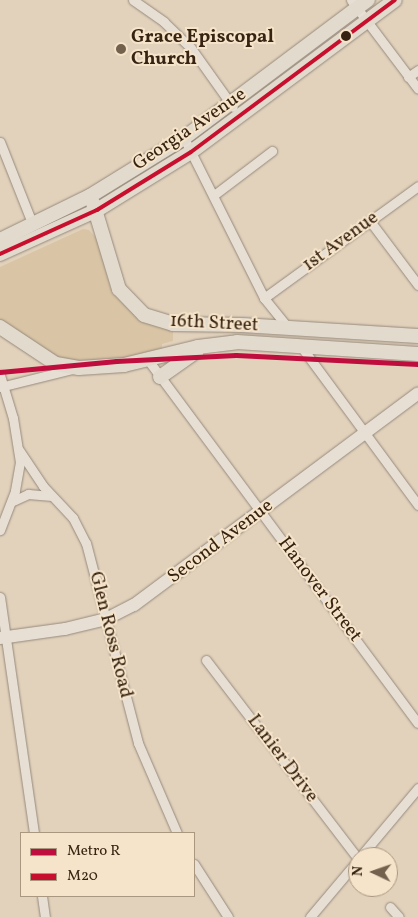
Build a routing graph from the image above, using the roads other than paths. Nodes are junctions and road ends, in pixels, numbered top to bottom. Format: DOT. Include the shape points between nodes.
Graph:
graph roads {
  1 [pos="133,0"];
  2 [pos="395,0"];
  3 [pos="359,3"];
  4 [pos="367,21"];
  5 [pos="418,70"];
  6 [pos="408,76"];
  7 [pos="418,89"];
  8 [pos="231,104"];
  9 [pos="240,117"];
  10 [pos="184,138"];
  11 [pos="0,142"];
  12 [pos="272,151"];
  13 [pos="191,152"];
  14 [pos="418,186"];
  15 [pos="214,195"];
  16 [pos="90,196"];
  17 [pos="97,210"];
  18 [pos="370,221"];
  19 [pos="32,223"];
  20 [pos="0,240"];
  21 [pos="0,254"];
  22 [pos="418,285"];
  23 [pos="264,298"];
  24 [pos="0,327"];
  25 [pos="288,328"];
  26 [pos="418,336"];
  27 [pos="300,345"];
  28 [pos="204,346"];
  29 [pos="418,354"];
  30 [pos="148,360"];
  31 [pos="79,368"];
  32 [pos="0,375"];
  33 [pos="160,377"];
  34 [pos="2,387"];
  35 [pos="418,393"];
  36 [pos="364,434"];
  37 [pos="20,450"];
  38 [pos="52,496"];
  39 [pos="13,500"];
  40 [pos="418,505"];
  41 [pos="261,511"];
  42 [pos="0,530"];
  43 [pos="0,596"];
  44 [pos="106,619"];
  45 [pos="3,638"];
  46 [pos="206,660"];
  47 [pos="418,723"];
  48 [pos="418,788"];
  49 [pos="34,832"];
  50 [pos="177,832"];
  51 [pos="350,847"];
  52 [pos="369,847"];
  53 [pos="195,866"];
  54 [pos="348,872"];
  55 [pos="42,897"];
  56 [pos="390,907"];
  57 [pos="45,917"];
  58 [pos="228,917"];
  59 [pos="310,917"];
  60 [pos="399,917"];
  1 -- 8 [label="street" via="164,22 191,48"];
  2 -- 4 [label="main road, Georgia Avenue"];
  3 -- 4 [label="street"];
  3 -- 8 [label="main road, Georgia Avenue"];
  4 -- 6 [label="street"];
  4 -- 9 [label="main road, Georgia Avenue"];
  5 -- 6 [label="street"];
  6 -- 7 [label="street"];
  8 -- 9 [label="street"];
  8 -- 10 [label="main road, Georgia Avenue"];
  9 -- 13 [label="main road, Georgia Avenue"];
  10 -- 13 [label="street"];
  10 -- 16 [label="main road, Georgia Avenue"];
  11 -- 19 [label="street"];
  12 -- 15 [label="street"];
  13 -- 15 [label="street"];
  13 -- 17 [label="main road, Georgia Avenue"];
  14 -- 18 [label="street, 1st Avenue"];
  15 -- 23 [label="street"];
  16 -- 17 [label="main road, 16th Street"];
  16 -- 19 [label="main road, Georgia Avenue"];
  17 -- 21 [label="main road, Georgia Avenue"];
  17 -- 25 [label="main road, 16th Street" via="119,289 144,315 173,324"];
  18 -- 22 [label="street"];
  18 -- 23 [label="street, 1st Avenue"];
  19 -- 20 [label="main road, Georgia Avenue"];
  23 -- 25 [label="street"];
  24 -- 31 [label="main road, 16th Street" via="56,364"];
  25 -- 26 [label="main road, 16th Street"];
  27 -- 28 [label="main road, 16th Street" via="237,342"];
  27 -- 29 [label="main road, 16th Street"];
  27 -- 36 [label="street"];
  28 -- 30 [label="main road, 16th Street"];
  28 -- 33 [label="main road"];
  30 -- 31 [label="main road, 16th Street"];
  30 -- 33 [label="street, Hanover Street"];
  31 -- 34 [label="street"];
  32 -- 34 [label="street"];
  33 -- 41 [label="street, Hanover Street"];
  34 -- 37 [label="street"];
  35 -- 36 [label="street, Second Avenue"];
  36 -- 40 [label="street"];
  36 -- 41 [label="street, Second Avenue"];
  37 -- 38 [label="street, Glen Ross Road"];
  37 -- 39 [label="street"];
  38 -- 39 [label="street" via="28,494"];
  38 -- 44 [label="street, Glen Ross Road" via="73,518 86,543"];
  39 -- 42 [label="street"];
  41 -- 44 [label="street, Second Avenue" via="158,589"];
  41 -- 47 [label="street, Hanover Street"];
  43 -- 45 [label="street"];
  44 -- 45 [label="street, Second Avenue"];
  44 -- 50 [label="street, Glen Ross Road" via="138,743"];
  45 -- 49 [label="street"];
  46 -- 51 [label="street, Lanier Drive"];
  48 -- 52 [label="street"];
  53 -- 58 [label="street"];
  54 -- 59 [label="street"];
  55 -- 57 [label="street"];
  56 -- 60 [label="street"];
}
